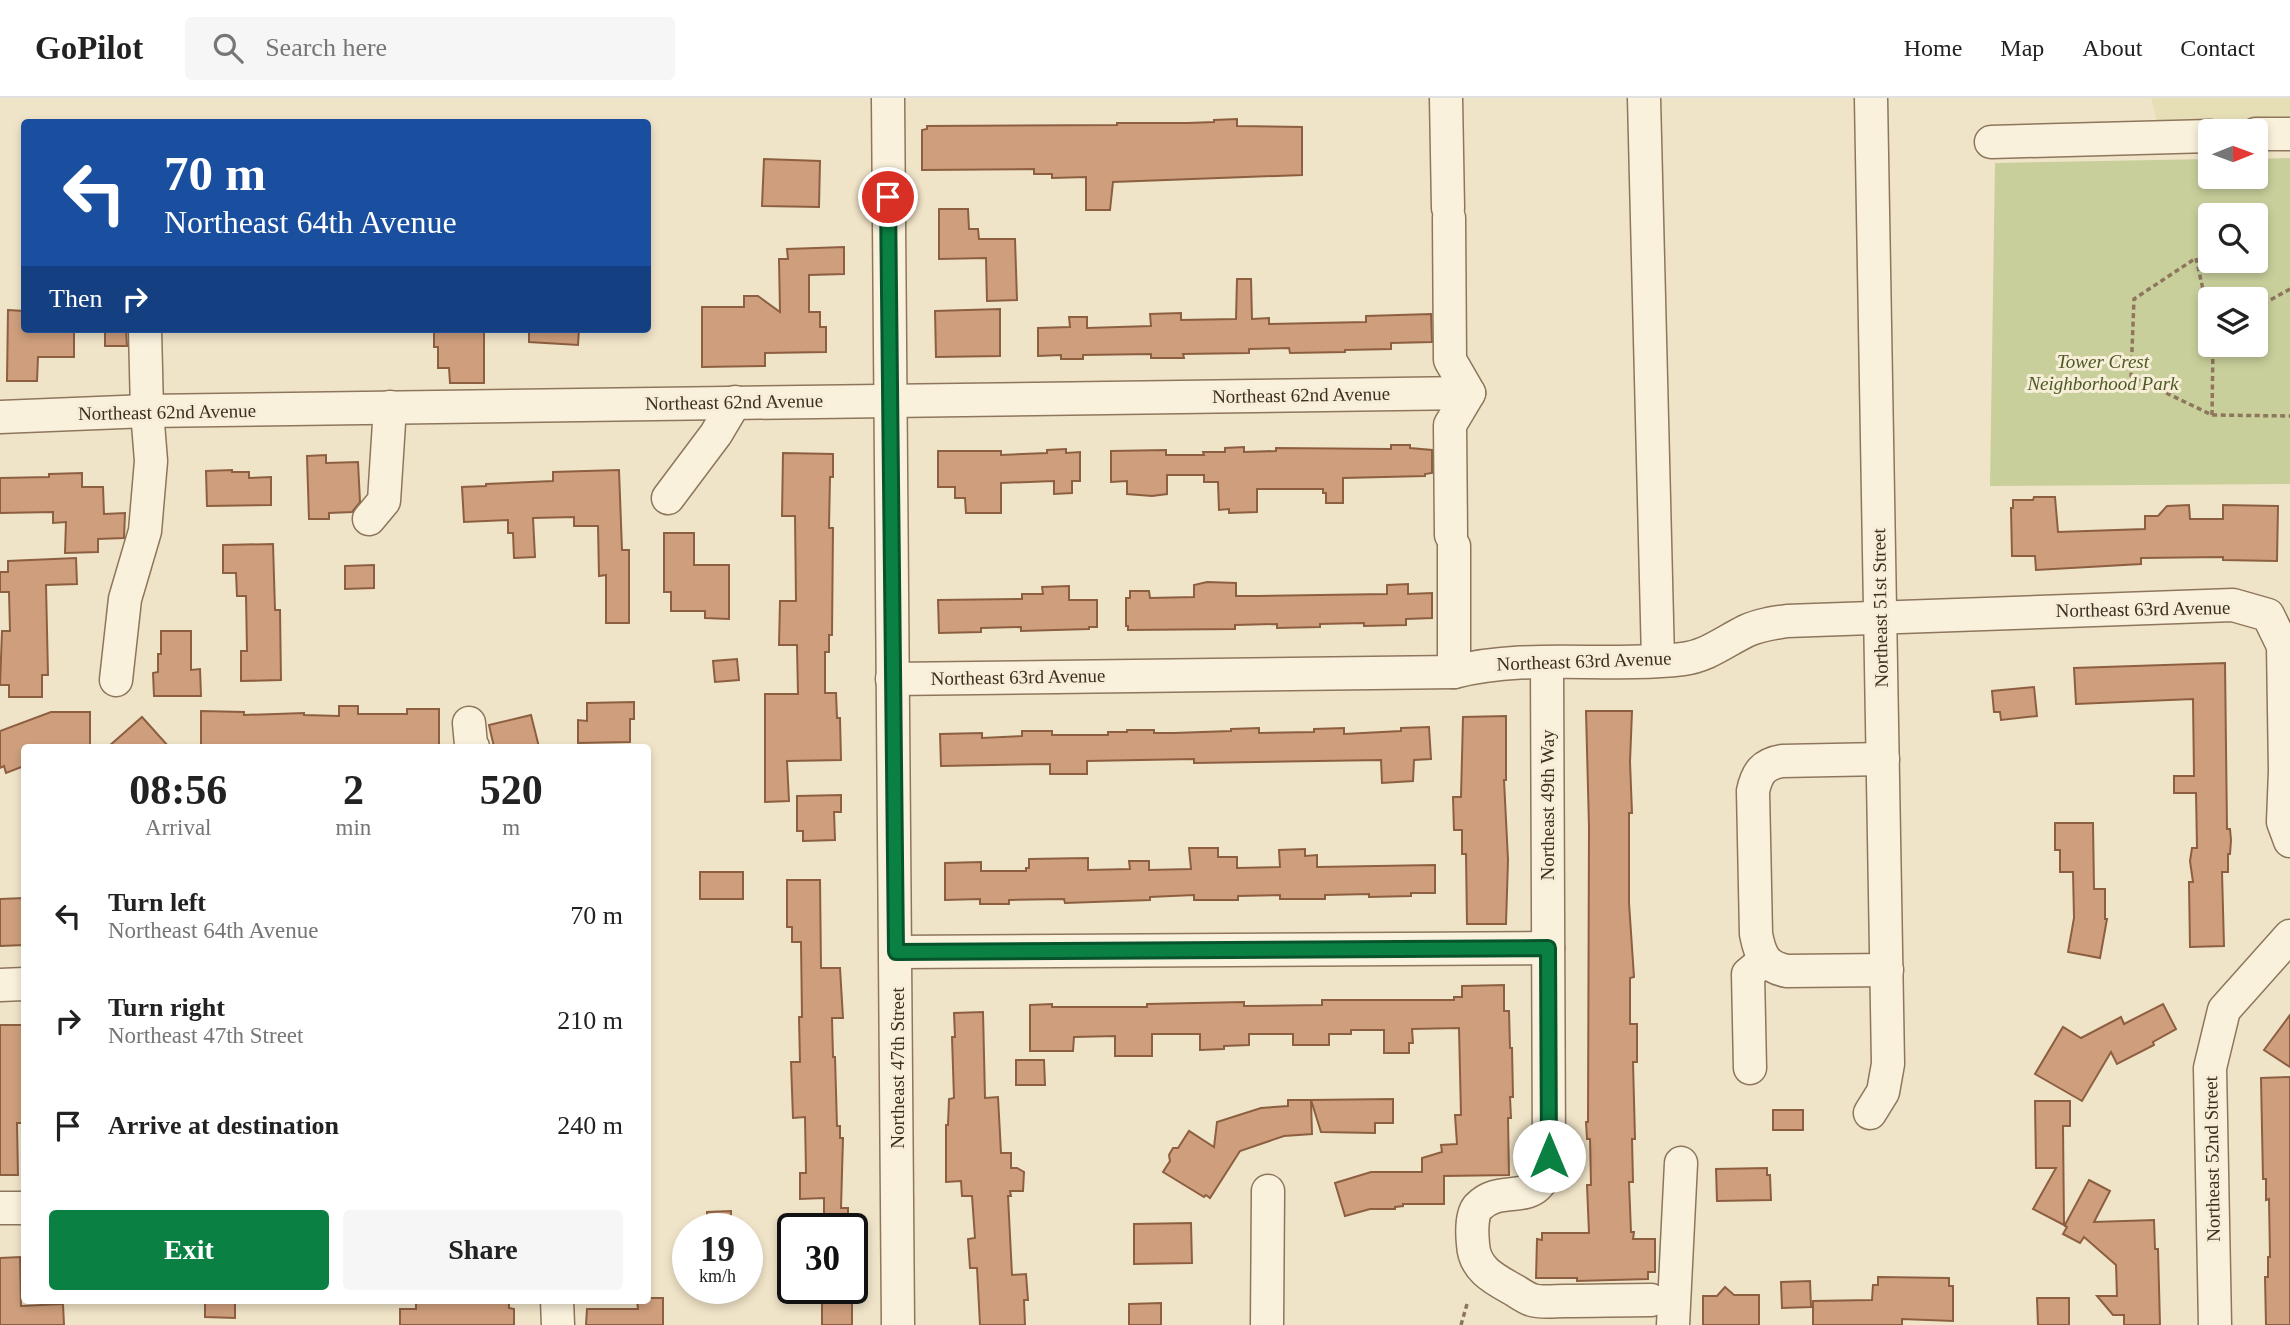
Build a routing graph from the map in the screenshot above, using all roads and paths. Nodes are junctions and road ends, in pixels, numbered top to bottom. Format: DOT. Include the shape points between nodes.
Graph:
graph roads {
  1 [pos="888,98"];
  2 [pos="1446,98"];
  3 [pos="1644,98"];
  4 [pos="1871,98"];
  5 [pos="2268,134"];
  6 [pos="2290,134"];
  7 [pos="2198,136"];
  8 [pos="1991,142"];
  9 [pos="2202,287"];
  10 [pos="2290,289"];
  11 [pos="2268,301"];
  12 [pos="145,333"];
  13 [pos="2213,357"];
  14 [pos="1469,393"];
  15 [pos="889,400"];
  16 [pos="736,402"];
  17 [pos="390,407"];
  18 [pos="147,411"];
  19 [pos="2212,415"];
  20 [pos="2290,416"];
  21 [pos="0,417"];
  22 [pos="668,498"];
  23 [pos="369,519"];
  24 [pos="1881,618"];
  25 [pos="1658,660"];
  26 [pos="1546,663"];
  27 [pos="1454,672"];
  28 [pos="892,679"];
  29 [pos="116,680"];
  30 [pos="1883,759"];
  31 [pos="2290,841"];
  32 [pos="2290,936"];
  33 [pos="1548,948"];
  34 [pos="896,952"];
  35 [pos="1765,960"];
  36 [pos="1887,970"];
  37 [pos="21,984"];
  38 [pos="0,985"];
  39 [pos="1750,1068"];
  40 [pos="1870,1113"];
  41 [pos="1681,1163"];
  42 [pos="1268,1191"];
  43 [pos="0,1208"];
  44 [pos="21,1208"];
  45 [pos="1651,1300"];
  46 [pos="557,1304"];
  47 [pos="1467,1304"];
  48 [pos="558,1325"];
  49 [pos="898,1325"];
  50 [pos="1267,1325"];
  51 [pos="1461,1325"];
  52 [pos="1673,1325"];
  53 [pos="2214,1325"];
  1 -- 15 [label="street, Northeast 47th Street"];
  2 -- 14 [label="street" via="1450,360"];
  3 -- 25 [label="street"];
  4 -- 24 [label="street, Northeast 51st Street"];
  5 -- 6 [label="street"];
  7 -- 8 [label="street"];
  9 -- 19 [label="path" via="2196,258 2134,299 2131,376"];
  10 -- 11 [label="path"];
  12 -- 18 [label="street"];
  13 -- 19 [label="path"];
  14 -- 15 [label="street, Northeast 62nd Avenue"];
  14 -- 27 [label="street" via="1450,425"];
  15 -- 16 [label="street, Northeast 62nd Avenue"];
  15 -- 28 [label="street, Northeast 47th Street"];
  16 -- 17 [label="street, Northeast 62nd Avenue"];
  16 -- 22 [label="street"];
  17 -- 18 [label="street, Northeast 62nd Avenue"];
  17 -- 23 [label="street" via="384,501"];
  18 -- 21 [label="street, Northeast 62nd Avenue"];
  18 -- 29 [label="street" via="151,461 145,531 125,599"];
  19 -- 20 [label="path"];
  24 -- 25 [label="street, Northeast 63rd Avenue" via="1768,623 1706,654"];
  24 -- 30 [label="street, Northeast 51st Street"];
  24 -- 31 [label="street, Northeast 63rd Avenue" via="2233,605 2268,615 2283,646 2283,822"];
  25 -- 26 [label="street, Northeast 63rd Avenue"];
  26 -- 27 [label="street, Northeast 63rd Avenue" via="1489,664"];
  26 -- 33 [label="street, Northeast 49th Way"];
  27 -- 28 [label="street, Northeast 63rd Avenue"];
  28 -- 34 [label="street, Northeast 47th Street"];
  30 -- 35 [label="street" via="1782,761 1762,768 1753,791 1756,934"];
  30 -- 36 [label="street, Northeast 51st Street"];
  32 -- 53 [label="street, Northeast 52nd Street" via="2224,1010 2210,1068"];
  33 -- 34 [label="street"];
  33 -- 45 [label="street, Northeast 49th Way" via="1547,1170 1535,1188 1479,1207 1474,1215 1474,1253 1489,1276 1534,1301"];
  34 -- 49 [label="street, Northeast 47th Street"];
  35 -- 36 [label="street" via="1787,971"];
  35 -- 39 [label="street" via="1748,974"];
  36 -- 40 [label="street, Northeast 51st Street" via="1887,1079"];
  37 -- 38 [label="street"];
  41 -- 52 [label="street"];
  42 -- 50 [label="street"];
  43 -- 44 [label="street"];
  46 -- 48 [label="street"];
  47 -- 51 [label="path"];
}
